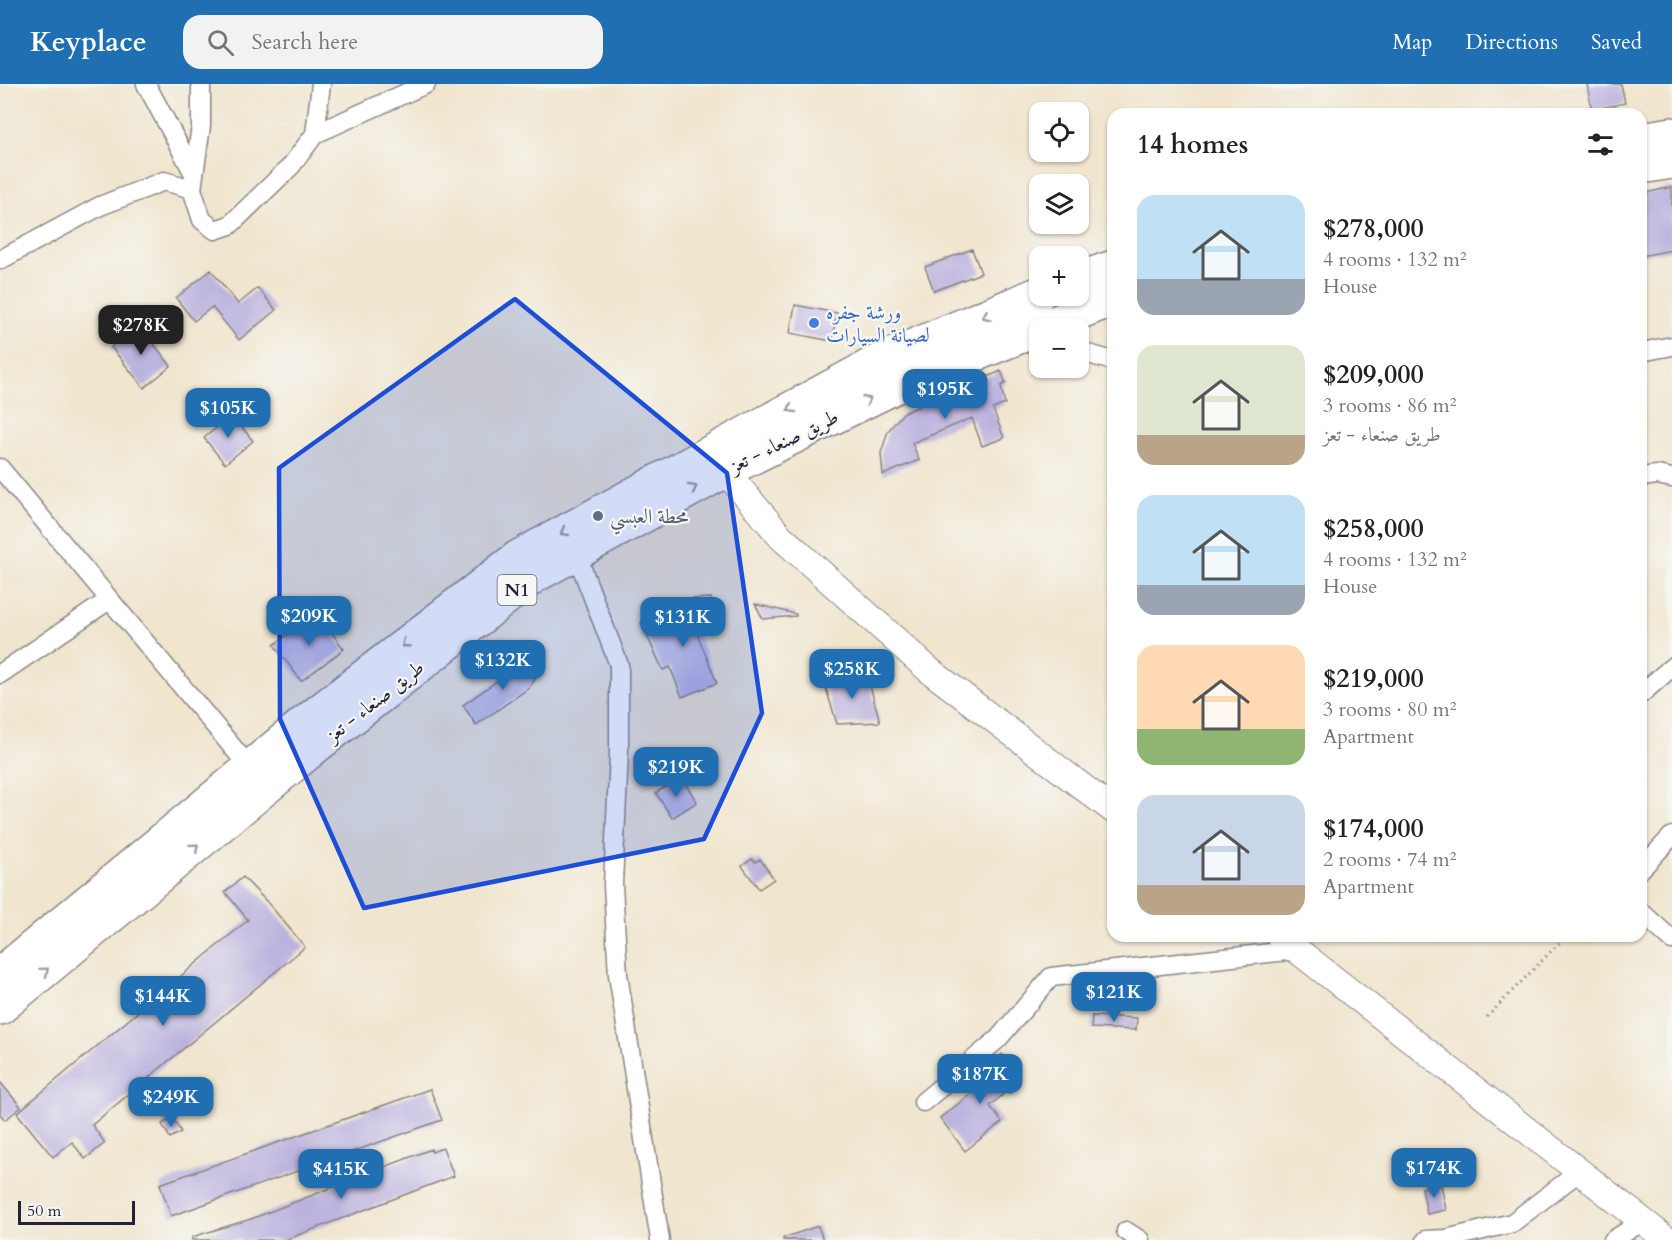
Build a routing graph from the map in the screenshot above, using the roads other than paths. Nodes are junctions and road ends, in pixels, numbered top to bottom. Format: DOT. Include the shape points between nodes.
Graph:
graph roads {
  1 [pos="146,84"];
  2 [pos="201,84"];
  3 [pos="321,84"];
  4 [pos="426,84"];
  5 [pos="315,134"];
  6 [pos="1672,134"];
  7 [pos="1647,138"];
  8 [pos="1672,162"];
  9 [pos="1647,165"];
  10 [pos="193,181"];
  11 [pos="0,260"];
  12 [pos="1107,269"];
  13 [pos="1089,275"];
  14 [pos="1029,298"];
  15 [pos="1107,301"];
  16 [pos="1065,318"];
  17 [pos="1029,333"];
  18 [pos="1672,346"];
  19 [pos="1647,351"];
  20 [pos="1089,354"];
  21 [pos="1107,359"];
  22 [pos="0,468"];
  23 [pos="725,471"];
  24 [pos="1647,476"];
  25 [pos="1672,478"];
  26 [pos="576,553"];
  27 [pos="109,600"];
  28 [pos="1672,667"];
  29 [pos="0,674"];
  30 [pos="1647,689"];
  31 [pos="250,768"];
  32 [pos="1107,805"];
  33 [pos="1672,836"];
  34 [pos="1647,863"];
  35 [pos="1647,917"];
  36 [pos="1672,940"];
  37 [pos="1288,943"];
  38 [pos="2,969"];
  39 [pos="0,1008"];
  40 [pos="923,1102"];
  41 [pos="1580,1171"];
  42 [pos="1643,1221"];
  43 [pos="660,1240"];
  44 [pos="1426,1240"];
  45 [pos="1613,1240"];
  46 [pos="1667,1240"];
  1 -- 10 [label="street"];
  2 -- 10 [label="street" via="201,126"];
  3 -- 5 [label="street"];
  4 -- 5 [label="street"];
  5 -- 10 [label="street" via="291,166 230,225 215,230 202,220"];
  6 -- 7 [label="highway"];
  8 -- 9 [label="highway"];
  10 -- 11 [label="street" via="164,181 100,206"];
  12 -- 13 [label="highway"];
  14 -- 31 [label="highway, طريق صنعاء - تعز / N1, one-way" via="882,359 518,557"];
  15 -- 16 [label="highway, طريق صنعاء - تعز / N1"];
  23 -- 17 [label="highway, طريق صنعاء - تعز / N1, one-way" via="895,387"];
  18 -- 19 [label="street"];
  20 -- 21 [label="street"];
  22 -- 27 [label="street"];
  26 -- 23 [label="highway, طريق صنعاء - تعز / N1, one-way"];
  23 -- 32 [label="street" via="781,537 929,670"];
  24 -- 25 [label="street"];
  39 -- 26 [label="highway, طريق صنعاء - تعز / N1, one-way" via="318,745 533,577"];
  26 -- 43 [label="street" via="619,665 613,885 618,975"];
  27 -- 29 [label="street"];
  27 -- 31 [label="street"];
  28 -- 30 [label="street"];
  31 -- 38 [label="highway, طريق صنعاء - تعز / N1"];
  33 -- 34 [label="street"];
  35 -- 36 [label="street"];
  37 -- 40 [label="street" via="1051,977 998,1039"];
  37 -- 41 [label="street"];
  41 -- 42 [label="street"];
  41 -- 44 [label="street" via="1512,1223"];
  42 -- 45 [label="street"];
  42 -- 46 [label="street"];
}
